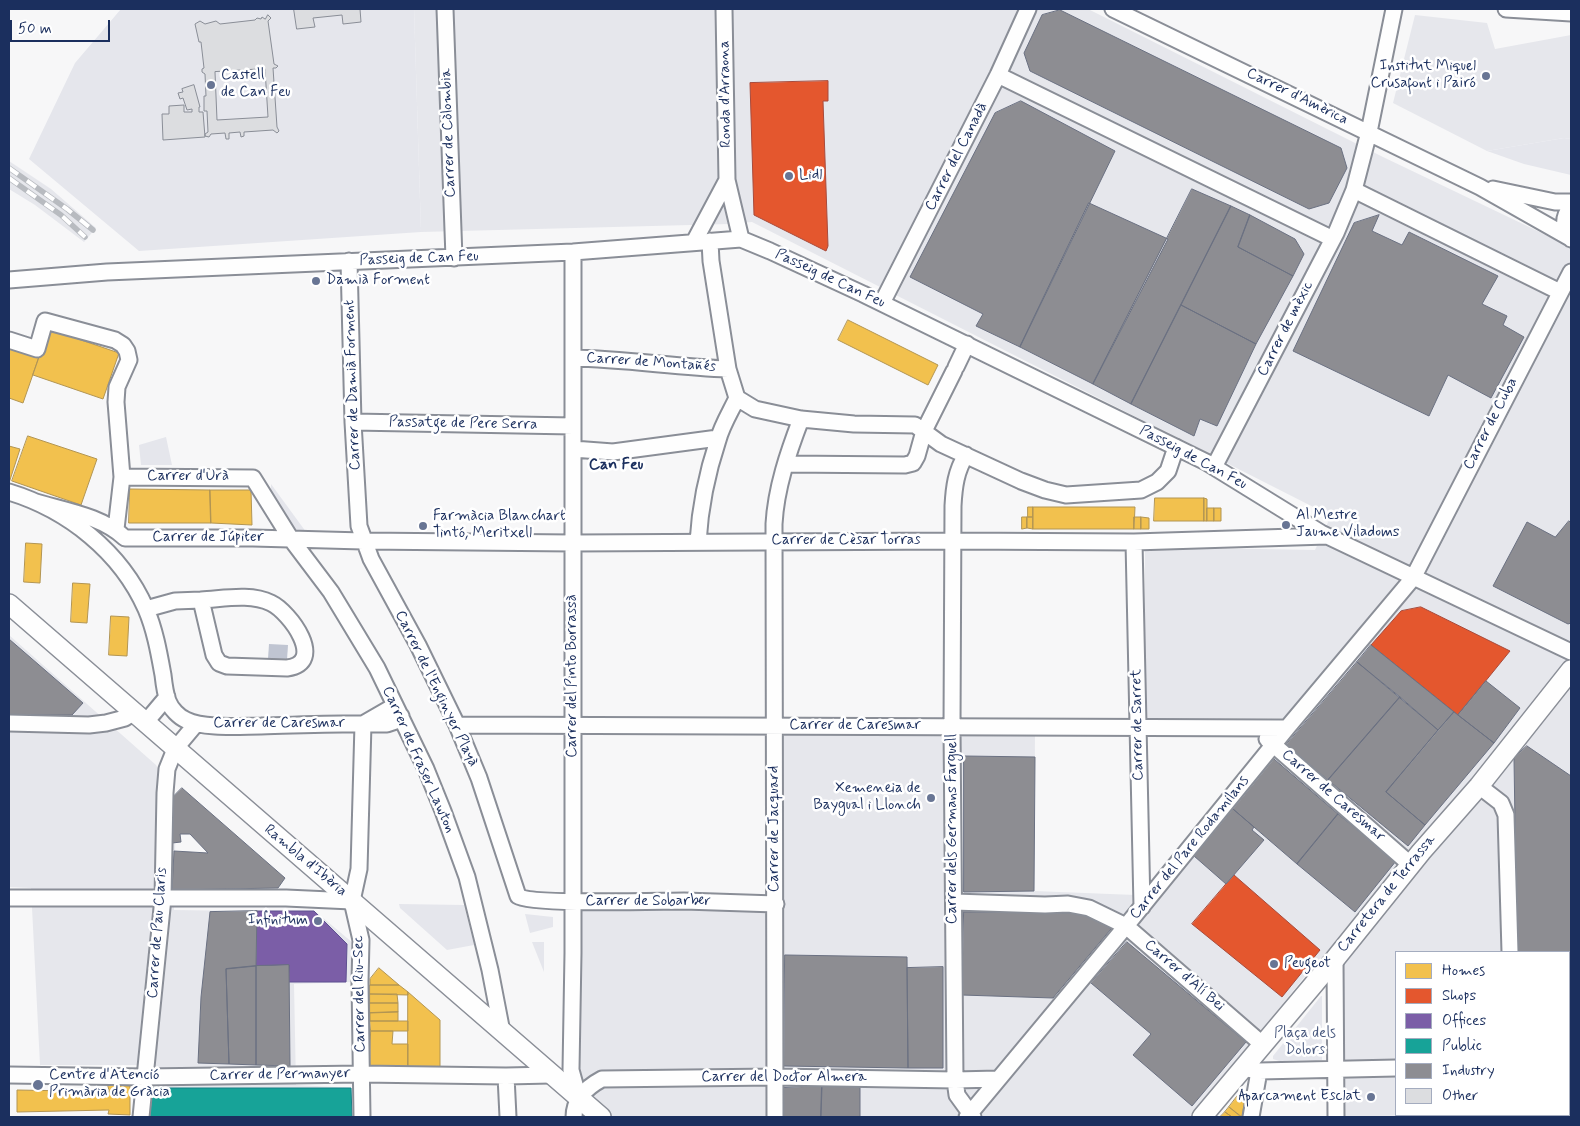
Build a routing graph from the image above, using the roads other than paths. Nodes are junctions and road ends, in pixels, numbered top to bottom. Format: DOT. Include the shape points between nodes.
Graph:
graph roads {
  1 [pos="445,9"];
  2 [pos="724,9"];
  3 [pos="1028,9"];
  4 [pos="1113,9"];
  5 [pos="1394,9"];
  6 [pos="1506,9"];
  7 [pos="1571,13"];
  8 [pos="998,75"];
  9 [pos="1369,132"];
  10 [pos="727,180"];
  11 [pos="1480,187"];
  12 [pos="1354,190"];
  13 [pos="1571,202"];
  14 [pos="1571,207"];
  15 [pos="1333,239"];
  16 [pos="1570,239"];
  17 [pos="741,240"];
  18 [pos="710,241"];
  19 [pos="694,242"];
  20 [pos="573,252"];
  21 [pos="454,258"];
  22 [pos="349,261"];
  23 [pos="1571,272"];
  24 [pos="9,280"];
  25 [pos="1560,292"];
  26 [pos="882,303"];
  27 [pos="9,340"];
  28 [pos="967,344"];
  29 [pos="573,358"];
  30 [pos="728,369"];
  31 [pos="737,398"];
  32 [pos="801,419"];
  33 [pos="352,422"];
  34 [pos="573,426"];
  35 [pos="924,431"];
  36 [pos="718,438"];
  37 [pos="1176,447"];
  38 [pos="573,450"];
  39 [pos="966,455"];
  40 [pos="786,464"];
  41 [pos="1214,467"];
  42 [pos="122,477"];
  43 [pos="253,478"];
  44 [pos="9,492"];
  45 [pos="36,502"];
  46 [pos="358,509"];
  47 [pos="121,534"];
  48 [pos="1328,536"];
  49 [pos="291,539"];
  50 [pos="363,541"];
  51 [pos="953,541"];
  52 [pos="698,542"];
  53 [pos="774,542"];
  54 [pos="1134,542"];
  55 [pos="573,543"];
  56 [pos="119,566"];
  57 [pos="1413,578"];
  58 [pos="201,600"];
  59 [pos="9,604"];
  60 [pos="146,609"];
  61 [pos="1571,652"];
  62 [pos="1571,670"];
  63 [pos="167,697"];
  64 [pos="401,716"];
  65 [pos="139,718"];
  66 [pos="9,723"];
  67 [pos="196,724"];
  68 [pos="363,724"];
  69 [pos="457,724"];
  70 [pos="573,724"];
  71 [pos="775,726"];
  72 [pos="952,726"];
  73 [pos="1139,728"];
  74 [pos="1254,728"];
  75 [pos="1287,728"];
  76 [pos="1274,745"];
  77 [pos="175,749"];
  78 [pos="1479,786"];
  79 [pos="1411,865"];
  80 [pos="9,898"];
  81 [pos="162,898"];
  82 [pos="521,898"];
  83 [pos="573,901"];
  84 [pos="352,902"];
  85 [pos="954,902"];
  86 [pos="776,904"];
  87 [pos="1142,907"];
  88 [pos="1126,926"];
  89 [pos="1510,951"];
  90 [pos="1335,958"];
  91 [pos="502,1032"];
  92 [pos="1262,1044"];
  93 [pos="1395,1068"];
  94 [pos="1336,1069"];
  95 [pos="1250,1070"];
  96 [pos="361,1074"];
  97 [pos="9,1075"];
  98 [pos="551,1075"];
  99 [pos="506,1076"];
  100 [pos="145,1077"];
  101 [pos="775,1077"];
  102 [pos="998,1079"];
  103 [pos="955,1080"];
  104 [pos="577,1108"];
  105 [pos="970,1116"];
  106 [pos="141,1117"];
  107 [pos="362,1117"];
  108 [pos="508,1117"];
  109 [pos="601,1117"];
  110 [pos="775,1117"];
  111 [pos="1202,1117"];
  112 [pos="1251,1117"];
  113 [pos="1336,1117"];
  1 -- 21 [label="street, Carrer de Còlombia"];
  2 -- 10 [label="street, Ronda d'Arraona"];
  3 -- 8 [label="street, Carrer del Canadà"];
  4 -- 9 [label="street, Carrer d'Amèrica"];
  5 -- 9 [label="street, Carrer de mèxic"];
  6 -- 7 [label="street"];
  8 -- 15 [label="street"];
  8 -- 26 [label="street, Carrer del Canadà"];
  9 -- 11 [label="street, Carrer d'Amèrica"];
  9 -- 12 [label="street, Carrer de mèxic"];
  10 -- 17 [label="street, Ronda d'Arraona"];
  10 -- 19 [label="street, Ronda d'Arraona"];
  11 -- 13 [label="street, Carrer d'Amèrica" via="1555,202"];
  11 -- 16 [label="street, Carrer d'Amèrica"];
  12 -- 15 [label="street, Carrer de mèxic"];
  12 -- 25 [label="street"];
  14 -- 16 [label="street" via="1564,220"];
  15 -- 41 [label="street, Carrer de mèxic"];
  17 -- 18 [label="street, Passeig de Can Feu"];
  17 -- 26 [label="street, Passeig de Can Feu"];
  18 -- 19 [label="street, Passeig de Can Feu"];
  18 -- 30 [label="street"];
  19 -- 20 [label="street, Passeig de Can Feu"];
  20 -- 21 [label="street, Passeig de Can Feu"];
  20 -- 29 [label="street, Carrer del Pinto Borrassà"];
  21 -- 22 [label="street, Passeig de Can Feu"];
  22 -- 24 [label="street, Passeig de Can Feu" via="107,272"];
  22 -- 33 [label="street, Carrer de Damià Forment"];
  23 -- 25 [label="street, Carrer de Cuba"];
  25 -- 57 [label="street, Carrer de Cuba"];
  26 -- 28 [label="street, Passeig de Can Feu"];
  27 -- 42 [label="street" via="37,349 46,321 123,344 129,360 117,387 116,402"];
  28 -- 35 [label="street"];
  28 -- 37 [label="street, Passeig de Can Feu"];
  29 -- 30 [label="street, Carrer de Montañés" via="611,358"];
  29 -- 34 [label="street, Carrer del Pinto Borrassà"];
  30 -- 31 [label="street"];
  31 -- 32 [label="street" via="755,409"];
  31 -- 36 [label="street"];
  32 -- 35 [label="street" via="915,425"];
  32 -- 40 [label="street, Carrer de Jacquard"];
  33 -- 34 [label="street, Passatge de Pere Serra"];
  33 -- 46 [label="street, Carrer de Damià Forment"];
  34 -- 38 [label="street, Carrer del Pinto Borrassà"];
  35 -- 39 [label="street" via="941,444"];
  35 -- 40 [label="street" via="917,456 913,463 905,466"];
  36 -- 38 [label="street" via="613,452"];
  36 -- 52 [label="street" via="706,483"];
  37 -- 39 [label="street" via="1168,471 1157,482 1141,490 1066,495 1021,481"];
  37 -- 41 [label="street, Passeig de Can Feu"];
  38 -- 55 [label="street, Carrer del Pinto Borrassà"];
  39 -- 51 [label="street, Carrer dels Germans Farguell" via="954,482"];
  40 -- 53 [label="street, Carrer de Jacquard" via="775,509"];
  41 -- 48 [label="street, Passeig de Can Feu"];
  42 -- 43 [label="street, Carrer d'Urà"];
  42 -- 47 [label="street"];
  43 -- 49 [label="street, Carrer de Fraser Lawton"];
  44 -- 45 [label="street"];
  45 -- 47 [label="street" via="88,517"];
  45 -- 56 [label="street" via="86,532"];
  46 -- 50 [label="street, Carrer de l'Enginyer Playà"];
  47 -- 49 [label="street, Carrer de Júpiter"];
  47 -- 56 [label="street"];
  48 -- 54 [label="street, Carrer de Cèsar Torras"];
  48 -- 57 [label="street, Passeig de Can Feu"];
  49 -- 50 [label="street"];
  49 -- 64 [label="street, Carrer de Fraser Lawton" via="331,592 377,668"];
  50 -- 55 [label="street, Carrer de Cèsar Torras"];
  50 -- 69 [label="street, Carrer de l'Enginyer Playà"];
  51 -- 53 [label="street, Carrer de Cèsar Torras"];
  51 -- 54 [label="street, Carrer de Cèsar Torras"];
  51 -- 72 [label="street, Carrer dels Germans Farguell"];
  52 -- 53 [label="street, Carrer de Cèsar Torras"];
  52 -- 55 [label="street, Carrer de Cèsar Torras"];
  53 -- 71 [label="street, Carrer de Jacquard"];
  54 -- 73 [label="street, Carrer de Sarret"];
  55 -- 70 [label="street, Carrer del Pinto Borrassà"];
  56 -- 60 [label="street"];
  57 -- 61 [label="street, Passeig de Can Feu"];
  57 -- 75 [label="street, Carrer del Pare Rodamilans"];
  58 -- 58 [label="street" via="214,655 219,663 287,668 296,667 302,661 306,652 304,643 291,619 272,603 260,598"];
  58 -- 60 [label="street" via="175,601"];
  59 -- 65 [label="main road, Rambla d'Ibèria"];
  60 -- 63 [label="street" via="156,639"];
  62 -- 78 [label="main road, Carretera de Terrassa"];
  63 -- 65 [label="street"];
  63 -- 67 [label="street" via="179,716"];
  64 -- 68 [label="street, Carrer de Caresmar" via="387,724"];
  64 -- 91 [label="street, Carrer de Fraser Lawton" via="443,811 467,877"];
  65 -- 66 [label="street" via="98,724"];
  65 -- 77 [label="main road, Rambla d'Ibèria"];
  67 -- 68 [label="street, Carrer de Caresmar"];
  67 -- 77 [label="street"];
  68 -- 84 [label="street" via="359,859"];
  69 -- 70 [label="street, Carrer de Caresmar"];
  69 -- 82 [label="street, Carrer de l'Enginyer Playà" via="479,778 516,893"];
  70 -- 71 [label="street, Carrer de Caresmar"];
  70 -- 83 [label="street, Carrer del Pinto Borrassà"];
  71 -- 72 [label="street, Carrer de Caresmar"];
  71 -- 86 [label="street, Carrer de Jacquard"];
  72 -- 73 [label="street, Carrer de Caresmar"];
  72 -- 85 [label="street, Carrer dels Germans Farguell"];
  73 -- 74 [label="street, Carrer de Caresmar"];
  73 -- 87 [label="street, Carrer de Sarret"];
  74 -- 75 [label="street, Carrer de Caresmar"];
  74 -- 76 [label="street, Carrer de Caresmar"];
  75 -- 76 [label="street, Carrer del Pare Rodamilans"];
  76 -- 79 [label="street, Carrer de Caresmar"];
  76 -- 87 [label="street, Carrer del Pare Rodamilans"];
  77 -- 81 [label="street, Carrer de Pau Claris" via="165,793"];
  77 -- 84 [label="main road, Rambla d'Ibèria"];
  78 -- 79 [label="main road, Carretera de Terrassa"];
  78 -- 89 [label="street" via="1501,803 1506,815"];
  79 -- 90 [label="main road, Carretera de Terrassa"];
  80 -- 81 [label="street"];
  81 -- 84 [label="street" via="286,898"];
  81 -- 100 [label="street, Carrer de Pau Claris"];
  82 -- 83 [label="street, Carrer de Sobarber"];
  83 -- 86 [label="street, Carrer de Sobarber"];
  83 -- 104 [label="street, Carrer del Pinto Borrassà" via="571,1070"];
  84 -- 91 [label="main road, Rambla d'Ibèria"];
  84 -- 96 [label="street, Carrer del Riu-Sec" via="361,940"];
  85 -- 88 [label="street, Carrer d'Alí Bei" via="1068,904 1088,908"];
  85 -- 103 [label="street, Carrer dels Germans Farguell"];
  86 -- 101 [label="street, Carrer de Jacquard"];
  87 -- 88 [label="street, Carrer del Pare Rodamilans"];
  88 -- 92 [label="street, Carrer d'Alí Bei"];
  88 -- 102 [label="street, Carrer del Pare Rodamilans"];
  90 -- 92 [label="main road, Carretera de Terrassa"];
  90 -- 94 [label="street"];
  91 -- 98 [label="main road, Rambla d'Ibèria"];
  92 -- 95 [label="main road, Carretera de Terrassa"];
  93 -- 94 [label="street"];
  94 -- 95 [label="street"];
  94 -- 113 [label="street"];
  95 -- 111 [label="main road, Carretera de Terrassa"];
  95 -- 112 [label="street"];
  96 -- 99 [label="street, Carrer de Permanyer"];
  96 -- 100 [label="street, Carrer de Permanyer"];
  96 -- 107 [label="street, Carrer del Riu-Sec"];
  97 -- 100 [label="street, Carrer de Permanyer"];
  98 -- 99 [label="street, Carrer de Permanyer"];
  98 -- 104 [label="main road, Rambla d'Ibèria"];
  99 -- 108 [label="street"];
  100 -- 106 [label="street, Carrer de Pau Claris"];
  101 -- 103 [label="street, Carrer del Doctor Almera"];
  101 -- 104 [label="street, Carrer del Doctor Almera" via="602,1079 589,1086"];
  101 -- 110 [label="street, Carrer de Jacquard"];
  102 -- 103 [label="street, Carrer del Doctor Almera"];
  102 -- 105 [label="street, Carrer del Pare Rodamilans"];
  103 -- 105 [label="street, Carrer dels Germans Farguell" via="958,1095"];
  104 -- 109 [label="main road, Rambla d'Ibèria"];
}
